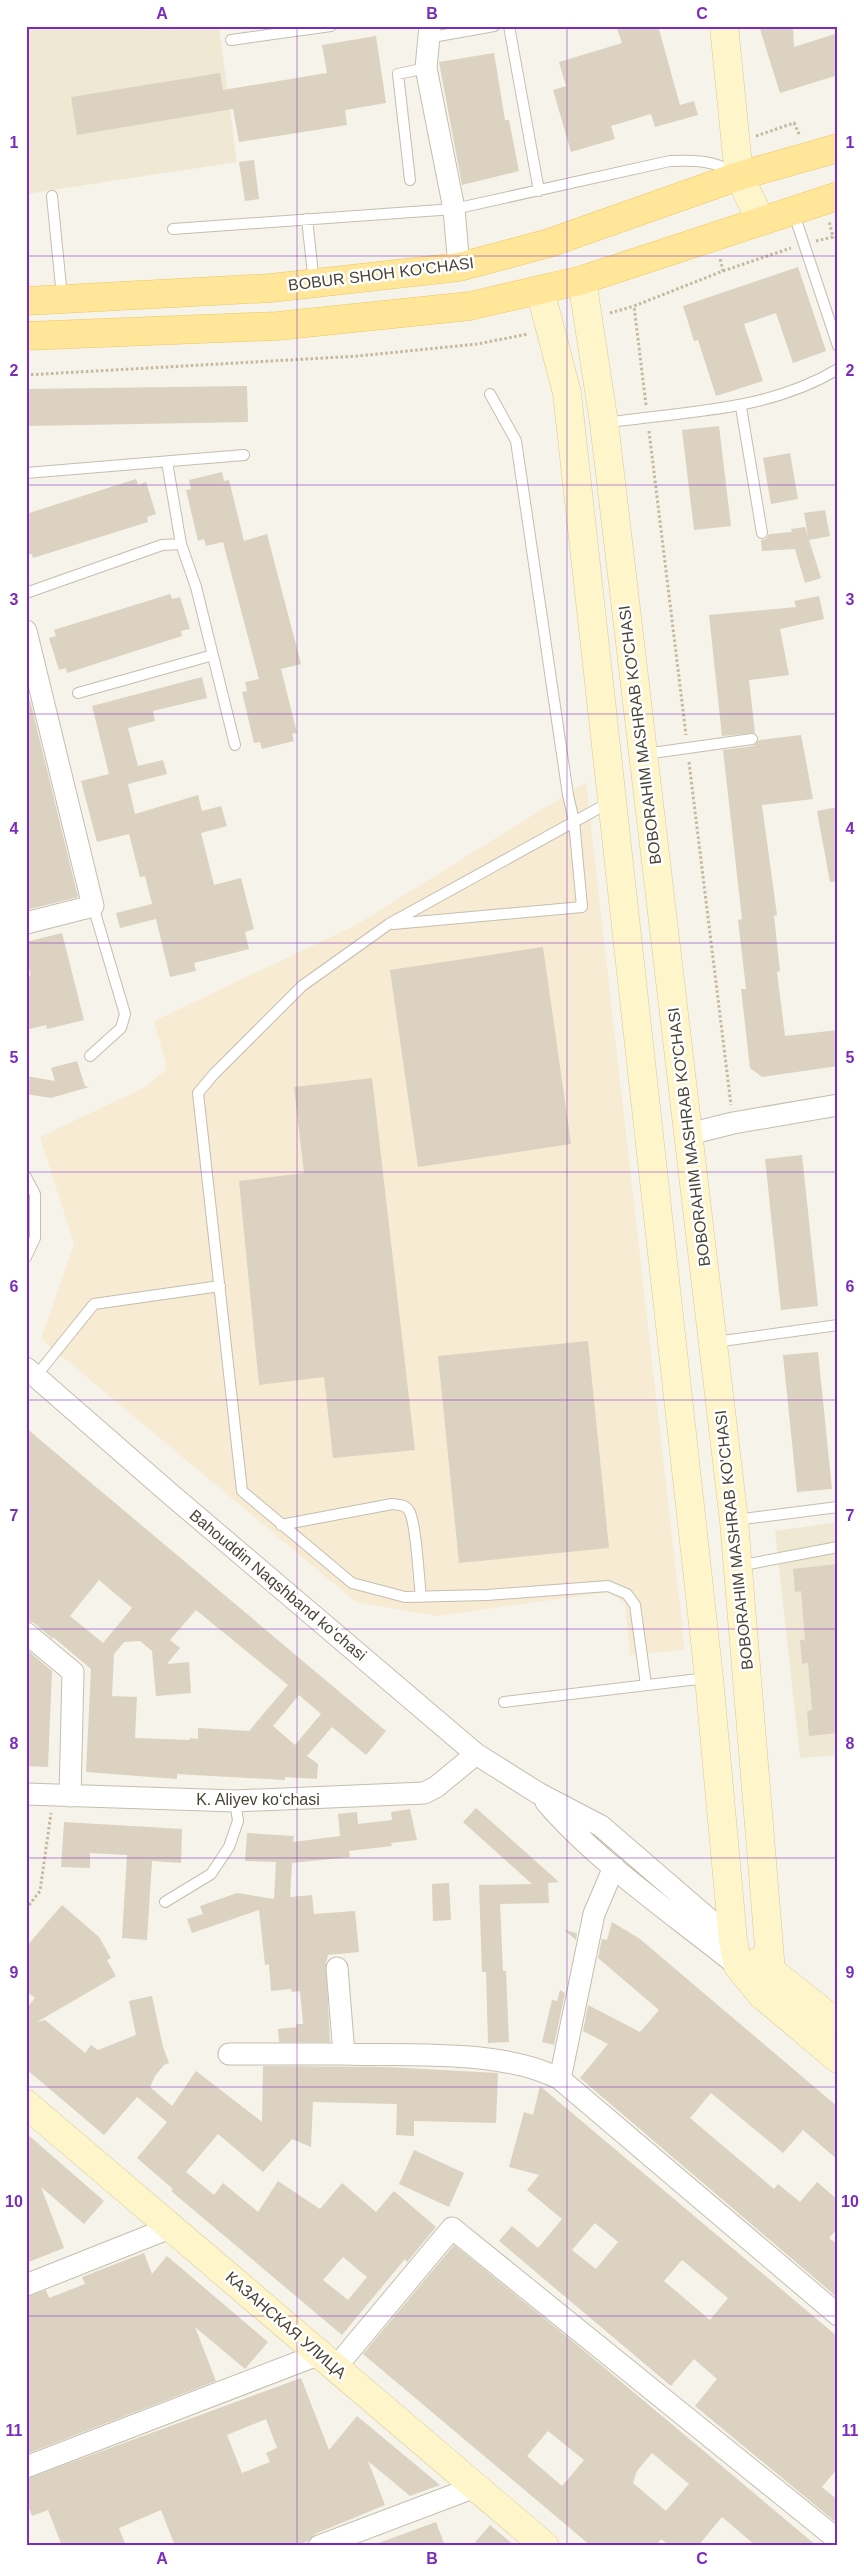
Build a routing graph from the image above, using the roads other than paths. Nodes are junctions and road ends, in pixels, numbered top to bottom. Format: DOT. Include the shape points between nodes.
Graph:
graph roads {
  1 [pos="331,26"];
  2 [pos="494,26"];
  3 [pos="509,26"];
  4 [pos="724,26"];
  5 [pos="429,32"];
  6 [pos="231,40"];
  7 [pos="426,68"];
  8 [pos="838,148"];
  9 [pos="739,176"];
  10 [pos="410,180"];
  11 [pos="539,191"];
  12 [pos="52,196"];
  13 [pos="838,196"];
  14 [pos="454,209"];
  15 [pos="793,210"];
  16 [pos="307,219"];
  17 [pos="761,220"];
  18 [pos="173,229"];
  19 [pos="459,267"];
  20 [pos="582,280"];
  21 [pos="314,283"];
  22 [pos="540,290"];
  23 [pos="62,299"];
  24 [pos="26,301"];
  25 [pos="26,336"];
  26 [pos="838,346"];
  27 [pos="838,369"];
  28 [pos="490,394"];
  29 [pos="741,407"];
  30 [pos="604,423"];
  31 [pos="244,455"];
  32 [pos="167,462"];
  33 [pos="26,473"];
  34 [pos="762,533"];
  35 [pos="181,544"];
  36 [pos="26,593"];
  37 [pos="26,631"];
  38 [pos="213,655"];
  39 [pos="78,693"];
  40 [pos="752,739"];
  41 [pos="235,745"];
  42 [pos="641,754"];
  43 [pos="611,801"];
  44 [pos="574,822"];
  45 [pos="93,906"];
  46 [pos="26,923"];
  47 [pos="389,924"];
  48 [pos="670,981"];
  49 [pos="633,986"];
  50 [pos="90,1056"];
  51 [pos="838,1105"];
  52 [pos="689,1134"];
  53 [pos="26,1176"];
  54 [pos="26,1257"];
  55 [pos="220,1286"];
  56 [pos="838,1325"];
  57 [pos="714,1342"];
  58 [pos="31,1372"];
  59 [pos="838,1507"];
  60 [pos="734,1520"];
  61 [pos="281,1526"];
  62 [pos="838,1547"];
  63 [pos="737,1567"];
  64 [pos="421,1597"];
  65 [pos="26,1633"];
  66 [pos="709,1678"];
  67 [pos="646,1686"];
  68 [pos="504,1702"];
  69 [pos="476,1754"];
  70 [pos="538,1793"];
  71 [pos="26,1794"];
  72 [pos="62,1795"];
  73 [pos="235,1801"];
  74 [pos="614,1867"];
  75 [pos="165,1902"];
  76 [pos="735,1953"];
  77 [pos="338,1968"];
  78 [pos="766,1983"];
  79 [pos="837,2022"];
  80 [pos="229,2054"];
  81 [pos="344,2054"];
  82 [pos="838,2059"];
  83 [pos="560,2079"];
  84 [pos="26,2104"];
  85 [pos="172,2227"];
  86 [pos="26,2286"];
  87 [pos="838,2315"];
  88 [pos="328,2360"];
  89 [pos="26,2467"];
  90 [pos="475,2487"];
  91 [pos="838,2540"];
  92 [pos="319,2546"];
  93 [pos="545,2546"];
  1 -- 6 [label="lane"];
  2 -- 5 [label="lane"];
  3 -- 11 [label="lane"];
  4 -- 9 [label="main road"];
  5 -- 7 [label="street"];
  7 -- 10 [label="lane" via="398,74"];
  7 -- 14 [label="street"];
  8 -- 9 [label="main road, BOBUR SHOH KO'CHASI"];
  9 -- 11 [label="lane" via="714,163 670,161"];
  9 -- 17 [label="main road"];
  9 -- 19 [label="main road, BOBUR SHOH KO'CHASI" via="549,243"];
  11 -- 14 [label="lane"];
  12 -- 23 [label="lane"];
  13 -- 15 [label="main road"];
  14 -- 16 [label="lane"];
  14 -- 19 [label="street"];
  15 -- 17 [label="main road"];
  15 -- 26 [label="lane"];
  16 -- 18 [label="lane"];
  16 -- 21 [label="lane"];
  17 -- 20 [label="main road"];
  19 -- 21 [label="main road, BOBUR SHOH KO'CHASI"];
  20 -- 22 [label="main road"];
  20 -- 30 [label="main road, BOBORAHIM MASHRAB KO'CHASI"];
  21 -- 23 [label="main road, BOBUR SHOH KO'CHASI"];
  22 -- 25 [label="main road" via="470,306 277,326"];
  22 -- 43 [label="main road" via="567,392"];
  23 -- 24 [label="main road, BOBUR SHOH KO'CHASI"];
  27 -- 29 [label="lane" via="813,384"];
  28 -- 44 [label="lane" via="516,441"];
  29 -- 30 [label="lane"];
  29 -- 34 [label="lane"];
  30 -- 42 [label="main road, BOBORAHIM MASHRAB KO'CHASI"];
  31 -- 32 [label="lane"];
  32 -- 33 [label="lane"];
  32 -- 35 [label="lane"];
  35 -- 36 [label="lane" via="162,545"];
  35 -- 38 [label="lane" via="196,587"];
  37 -- 45 [label="street"];
  38 -- 39 [label="lane"];
  38 -- 41 [label="lane"];
  40 -- 42 [label="lane"];
  42 -- 48 [label="main road, BOBORAHIM MASHRAB KO'CHASI"];
  43 -- 44 [label="lane"];
  43 -- 49 [label="main road"];
  44 -- 47 [label="lane"];
  44 -- 47 [label="lane" via="582,907"];
  45 -- 46 [label="street"];
  45 -- 50 [label="lane" via="125,1014 121,1028"];
  47 -- 55 [label="lane" via="302,986 198,1093"];
  48 -- 49 [label="main road"];
  48 -- 52 [label="main road, BOBORAHIM MASHRAB KO'CHASI"];
  49 -- 66 [label="main road"];
  51 -- 52 [label="street"];
  52 -- 57 [label="main road, BOBORAHIM MASHRAB KO'CHASI"];
  53 -- 54 [label="lane" via="35,1194 36,1238"];
  55 -- 58 [label="lane" via="94,1304"];
  55 -- 61 [label="lane" via="242,1490"];
  56 -- 57 [label="lane"];
  57 -- 60 [label="main road, BOBORAHIM MASHRAB KO'CHASI"];
  58 -- 69 [label="street, Bahouddin Naqshband koʻchasi"];
  59 -- 60 [label="lane"];
  60 -- 63 [label="main road, BOBORAHIM MASHRAB KO'CHASI"];
  61 -- 64 [label="lane" via="352,1583 405,1597"];
  61 -- 64 [label="lane" via="392,1504 404,1505 411,1512"];
  62 -- 63 [label="lane"];
  63 -- 78 [label="main road, BOBORAHIM MASHRAB KO'CHASI"];
  64 -- 67 [label="lane" via="608,1586 627,1594 635,1605"];
  65 -- 72 [label="street" via="73,1672"];
  66 -- 67 [label="lane"];
  66 -- 76 [label="main road"];
  67 -- 68 [label="lane"];
  69 -- 70 [label="street, Bahouddin Naqshband koʻchasi"];
  69 -- 73 [label="street, K. Aliyev koʻchasi" via="424,1793"];
  70 -- 74 [label="street" via="561,1820"];
  70 -- 76 [label="street" via="601,1826"];
  71 -- 72 [label="street, K. Aliyev koʻchasi"];
  72 -- 73 [label="street, K. Aliyev koʻchasi"];
  73 -- 75 [label="lane" via="238,1821 229,1847 211,1874"];
  74 -- 76 [label="street"];
  74 -- 83 [label="street" via="594,1914"];
  76 -- 78 [label="main road"];
  77 -- 81 [label="street"];
  78 -- 79 [label="main road"];
  78 -- 82 [label="main road"];
  80 -- 81 [label="street"];
  81 -- 83 [label="street" via="482,2058 540,2068"];
  83 -- 87 [label="street"];
  84 -- 85 [label="main road, КАЗАНСКАЯ УЛИЦА"];
  85 -- 86 [label="street"];
  85 -- 88 [label="main road, КАЗАНСКАЯ УЛИЦА"];
  88 -- 89 [label="street"];
  88 -- 90 [label="main road, КАЗАНСКАЯ УЛИЦА"];
  88 -- 91 [label="street" via="452,2228"];
  90 -- 92 [label="street"];
  90 -- 93 [label="main road, КАЗАНСКАЯ УЛИЦА"];
}
